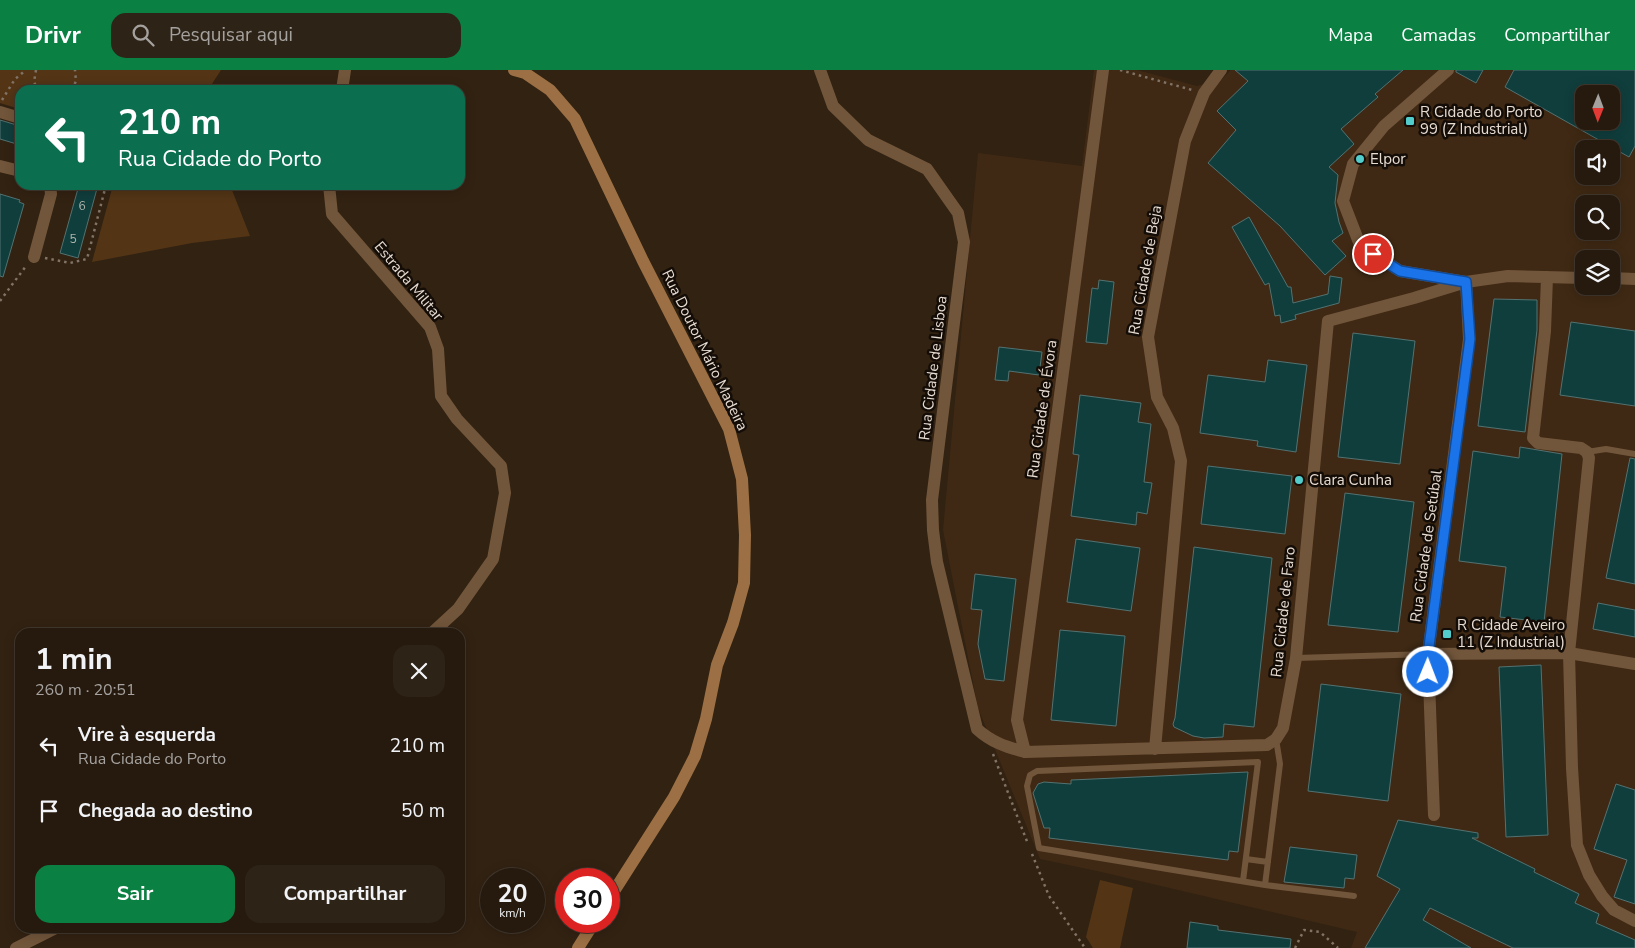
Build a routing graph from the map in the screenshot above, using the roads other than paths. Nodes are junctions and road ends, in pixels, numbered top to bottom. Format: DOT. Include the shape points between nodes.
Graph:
graph roads {
  1 [pos="345,70"];
  2 [pos="514,70"];
  3 [pos="820,70"];
  4 [pos="1103,70"];
  5 [pos="1221,70"];
  6 [pos="1448,70"];
  7 [pos="343,85"];
  8 [pos="0,112"];
  9 [pos="15,116"];
  10 [pos="0,166"];
  11 [pos="15,170"];
  12 [pos="51,190"];
  13 [pos="330,190"];
  14 [pos="34,256"];
  15 [pos="1547,277"];
  16 [pos="1575,278"];
  17 [pos="1620,279"];
  18 [pos="1635,280"];
  19 [pos="1466,282"];
  20 [pos="1587,452"];
  21 [pos="1635,454"];
  22 [pos="437,628"];
  23 [pos="1569,653"];
  24 [pos="1428,654"];
  25 [pos="1296,658"];
  26 [pos="1635,664"];
  27 [pos="1276,739"];
  28 [pos="1155,748"];
  29 [pos="1025,752"];
  30 [pos="1434,814"];
  31 [pos="1246,859"];
  32 [pos="1268,862"];
  33 [pos="1243,881"];
  34 [pos="620,883"];
  35 [pos="1265,885"];
  36 [pos="1354,896"];
  37 [pos="1635,921"];
  38 [pos="46,933"];
  39 [pos="587,933"];
  40 [pos="16,948"];
  41 [pos="578,948"];
  1 -- 7 [label="street"];
  2 -- 34 [label="main road, Rua Doutor Mário Madeira" via="525,73 550,90 575,119 729,429 742,479 744,583 733,623 716,665 695,756 674,797"];
  3 -- 29 [label="street, Rua Cidade de Lisboa" via="833,106 868,140 927,169 958,213 964,242 932,500 933,530 977,729 987,739"];
  4 -- 29 [label="street, Rua Cidade de Évora" via="1017,720"];
  5 -- 28 [label="street, Rua Cidade de Beja" via="1204,93 1185,141 1148,337 1157,397 1173,428 1181,461"];
  6 -- 19 [label="street" via="1384,126 1353,164 1343,201 1360,245 1400,271"];
  8 -- 9 [label="street"];
  10 -- 11 [label="street"];
  12 -- 14 [label="street"];
  13 -- 22 [label="street, Estrada Militar" via="332,214 430,327 438,349 441,396 501,466 505,493 493,559 458,609"];
  15 -- 16 [label="street"];
  15 -- 19 [label="street" via="1508,276"];
  15 -- 20 [label="street" via="1545,331 1533,438 1538,443 1581,448"];
  17 -- 18 [label="street"];
  19 -- 24 [label="street, Rua Cidade de Setúbal" via="1470,339"];
  19 -- 25 [label="street, Rua Cidade de Faro" via="1328,322"];
  20 -- 21 [label="lane" via="1606,449"];
  20 -- 23 [label="street" via="1589,458"];
  23 -- 24 [label="street"];
  23 -- 26 [label="street"];
  23 -- 37 [label="street" via="1578,845 1589,875 1602,896 1614,910"];
  24 -- 25 [label="lane"];
  24 -- 30 [label="street, Rua Cidade de Setúbal"];
  25 -- 27 [label="street, Rua Cidade de Faro" via="1283,728"];
  27 -- 28 [label="street" via="1267,745"];
  27 -- 32 [label="lane" via="1280,764"];
  28 -- 29 [label="street"];
  31 -- 32 [label="lane"];
  31 -- 33 [label="lane"];
  31 -- 33 [label="lane" via="1258,762 1037,771 1030,775 1027,786 1039,848"];
  32 -- 35 [label="lane"];
  33 -- 35 [label="lane"];
  35 -- 36 [label="lane"];
  38 -- 40 [label="street"];
  39 -- 41 [label="main road"];
}
